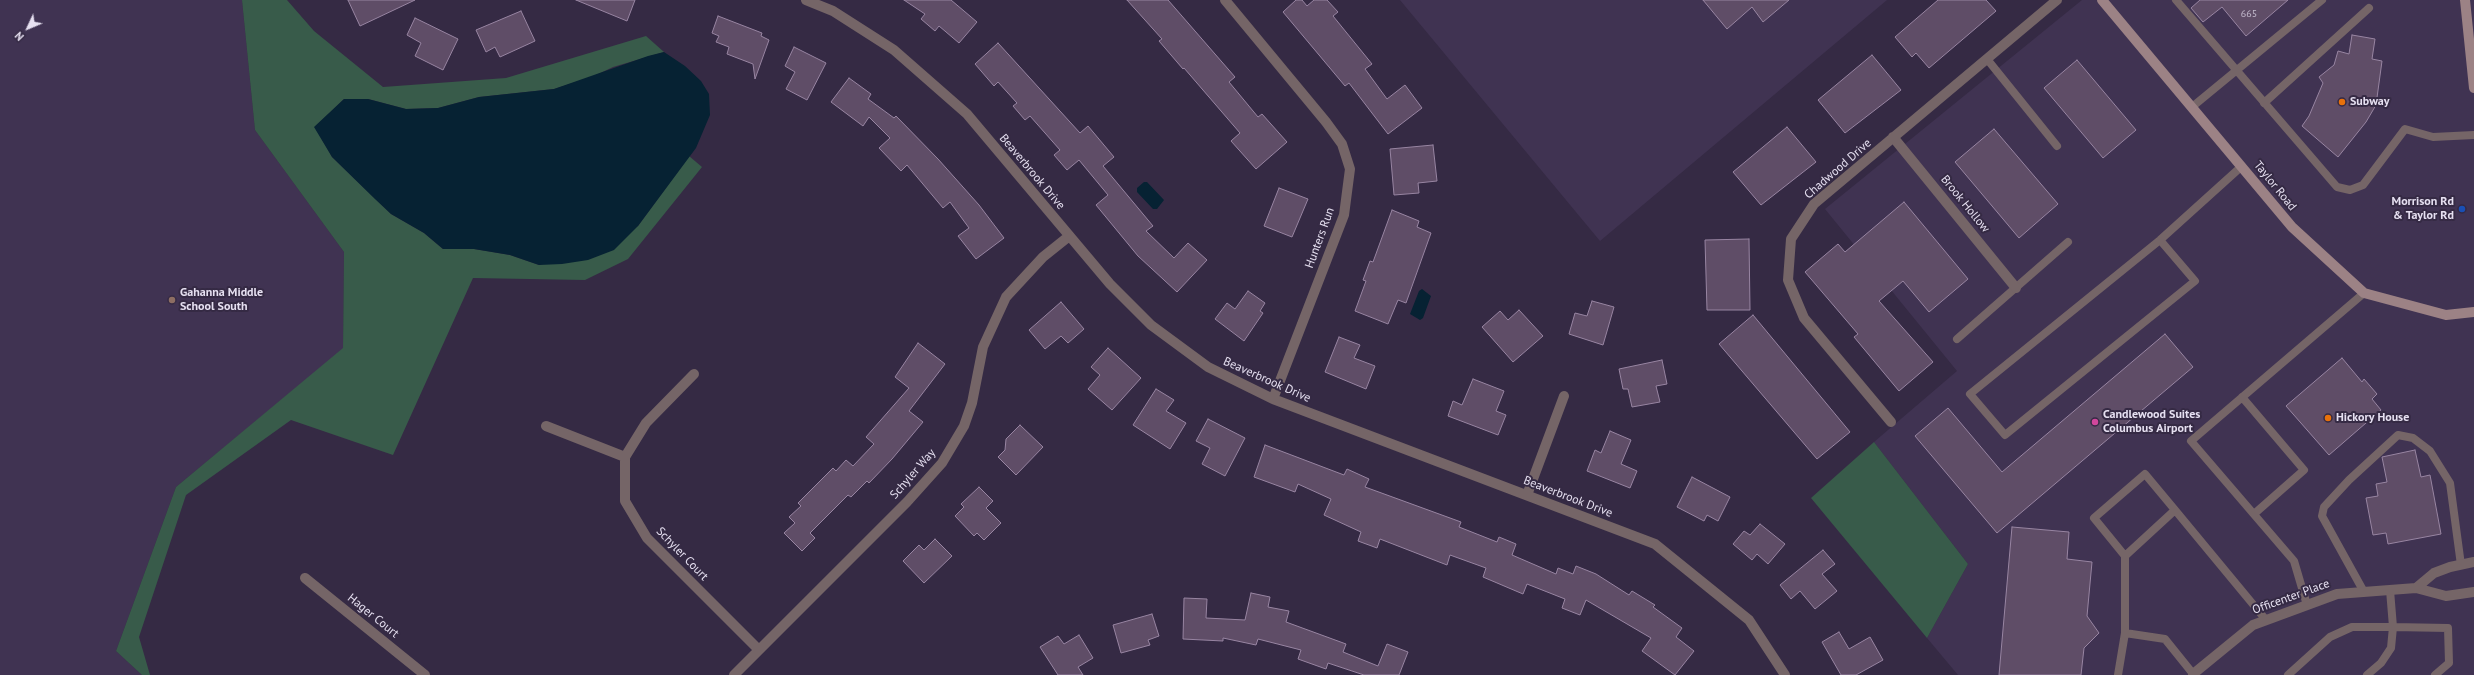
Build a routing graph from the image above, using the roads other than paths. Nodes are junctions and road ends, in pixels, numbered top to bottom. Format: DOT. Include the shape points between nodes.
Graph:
graph roads {
  1 [pos="806,0"];
  2 [pos="1225,0"];
  3 [pos="2057,0"];
  4 [pos="2102,0"];
  5 [pos="2176,0"];
  6 [pos="2322,0"];
  7 [pos="2465,0"];
  8 [pos="2369,8"];
  9 [pos="1987,59"];
  10 [pos="2236,71"];
  11 [pos="2474,88"];
  12 [pos="2264,103"];
  13 [pos="2192,107"];
  14 [pos="2474,135"];
  15 [pos="1893,138"];
  16 [pos="2057,146"];
  17 [pos="2242,166"];
  18 [pos="1068,237"];
  19 [pos="2160,240"];
  20 [pos="2068,242"];
  21 [pos="2016,288"];
  22 [pos="2364,293"];
  23 [pos="2474,312"];
  24 [pos="1957,339"];
  25 [pos="694,374"];
  26 [pos="1564,396"];
  27 [pos="2242,397"];
  28 [pos="1273,399"];
  29 [pos="1891,422"];
  30 [pos="546,426"];
  31 [pos="625,457"];
  32 [pos="1527,494"];
  33 [pos="2175,510"];
  34 [pos="2254,514"];
  35 [pos="2125,556"];
  36 [pos="2474,562"];
  37 [pos="2461,565"];
  38 [pos="305,578"];
  39 [pos="2416,588"];
  40 [pos="2390,590"];
  41 [pos="2364,592"];
  42 [pos="2474,592"];
  43 [pos="2307,605"];
  44 [pos="2266,620"];
  45 [pos="2393,627"];
  46 [pos="2125,633"];
  47 [pos="759,650"];
  48 [pos="425,675"];
  49 [pos="734,675"];
  50 [pos="1785,675"];
  51 [pos="2118,675"];
  52 [pos="2193,675"];
  53 [pos="2288,675"];
  54 [pos="2367,675"];
  55 [pos="2435,675"];
  1 -- 18 [label="street, Beaverbrook Drive" via="833,11 894,50 967,114"];
  2 -- 28 [label="street, Hunters Run" via="1326,122 1342,144 1350,169 1344,215"];
  3 -- 9 [label="street, Chadwood Drive"];
  4 -- 13 [label="main road, Taylor Road"];
  5 -- 10 [label="lane"];
  6 -- 10 [label="lane"];
  7 -- 11 [label="main road"];
  8 -- 12 [label="lane"];
  9 -- 15 [label="street, Chadwood Drive"];
  9 -- 16 [label="lane"];
  10 -- 12 [label="lane"];
  10 -- 13 [label="lane"];
  12 -- 14 [label="lane" via="2337,188 2350,190 2363,185 2405,129 2432,137"];
  13 -- 17 [label="main road, Taylor Road"];
  15 -- 21 [label="street, Brook Hollow"];
  15 -- 29 [label="street, Chadwood Drive" via="1814,204 1791,238 1788,280 1804,318"];
  17 -- 19 [label="lane"];
  17 -- 22 [label="main road, Taylor Road" via="2292,227"];
  18 -- 28 [label="street, Beaverbrook Drive" via="1151,325 1208,367"];
  18 -- 47 [label="street, Schyler Way" via="1043,257 1006,297 983,347 972,404 964,426 942,463 907,502"];
  19 -- 19 [label="lane" via="1970,394 2005,434 2195,281"];
  20 -- 21 [label="lane"];
  21 -- 24 [label="lane"];
  22 -- 23 [label="main road, Taylor Road" via="2446,315"];
  22 -- 27 [label="lane"];
  25 -- 31 [label="street" via="646,423"];
  26 -- 32 [label="street"];
  27 -- 34 [label="lane" via="2304,470"];
  27 -- 34 [label="lane" via="2191,441"];
  28 -- 32 [label="street, Beaverbrook Drive"];
  30 -- 31 [label="street"];
  31 -- 47 [label="street, Schyler Court" via="625,501 646,538"];
  32 -- 50 [label="street, Beaverbrook Drive" via="1655,544 1749,620"];
  33 -- 35 [label="lane"];
  33 -- 35 [label="lane" via="2145,474 2094,518"];
  33 -- 44 [label="lane"];
  34 -- 43 [label="lane" via="2294,561"];
  35 -- 46 [label="lane"];
  36 -- 37 [label="street"];
  37 -- 39 [label="street" via="2434,573"];
  37 -- 41 [label="lane" via="2450,483 2430,451 2413,438 2398,435 2349,480 2324,507 2322,516 2325,526"];
  38 -- 48 [label="street, Hager Court"];
  39 -- 40 [label="street, Officenter Place"];
  39 -- 42 [label="street, Officenter Place" via="2446,596"];
  40 -- 41 [label="street, Officenter Place"];
  40 -- 45 [label="lane"];
  41 -- 43 [label="street, Officenter Place" via="2337,594"];
  43 -- 44 [label="street, Officenter Place"];
  44 -- 52 [label="street, Officenter Place" via="2253,624"];
  45 -- 53 [label="lane" via="2352,627 2330,636"];
  45 -- 54 [label="lane" via="2391,648 2381,663"];
  45 -- 55 [label="lane" via="2448,628 2449,663"];
  46 -- 51 [label="lane"];
  46 -- 52 [label="lane" via="2165,640"];
  47 -- 49 [label="street, Schyler Way"];
}
